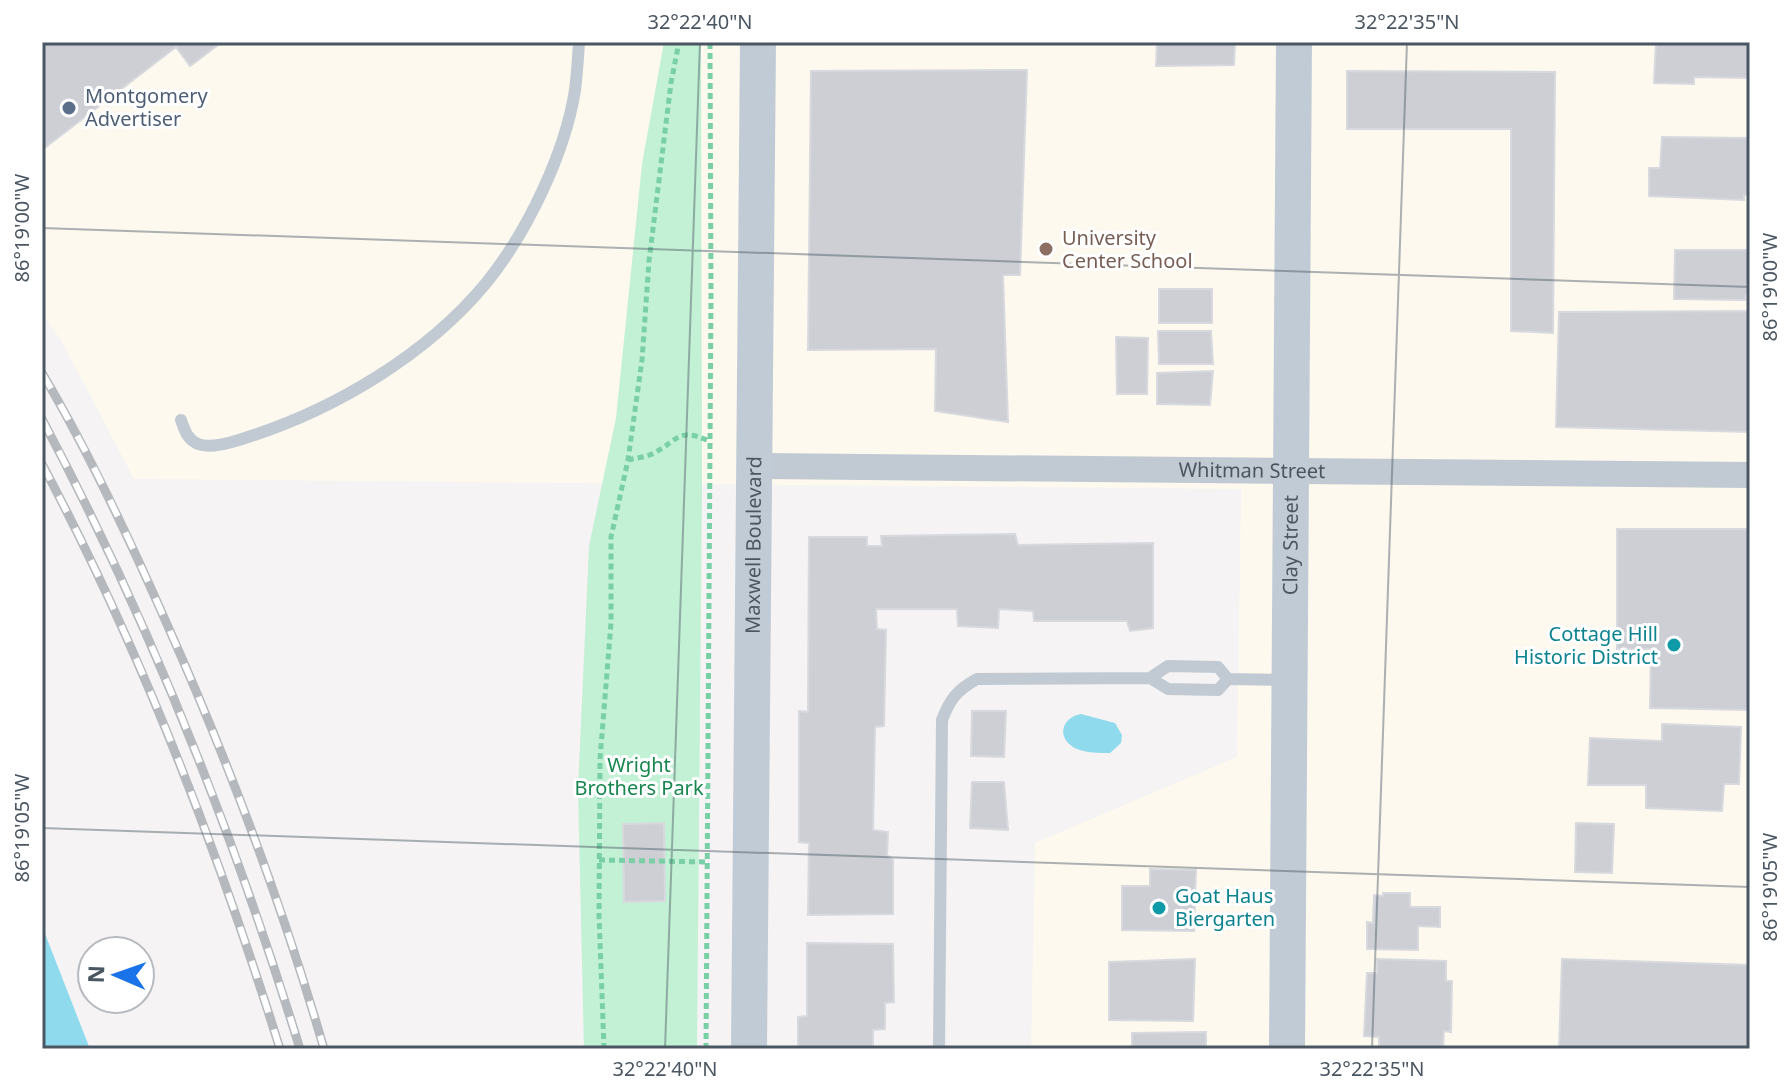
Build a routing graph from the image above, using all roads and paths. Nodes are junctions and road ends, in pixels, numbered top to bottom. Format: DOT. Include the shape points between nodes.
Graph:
graph roads {
  1 [pos="579,42"];
  2 [pos="679,42"];
  3 [pos="710,42"];
  4 [pos="758,42"];
  5 [pos="1294,42"];
  6 [pos="181,420"];
  7 [pos="709,441"];
  8 [pos="628,460"];
  9 [pos="754,466"];
  10 [pos="1291,470"];
  11 [pos="1750,475"];
  12 [pos="1150,678"];
  13 [pos="1228,679"];
  14 [pos="1289,680"];
  15 [pos="599,860"];
  16 [pos="707,862"];
  17 [pos="604,1049"];
  18 [pos="706,1049"];
  19 [pos="749,1049"];
  20 [pos="939,1049"];
  21 [pos="1287,1049"];
  1 -- 6 [label="lane" via="575,92 560,149 542,189 487,282 451,320 354,390 277,428 200,445 187,437"];
  2 -- 8 [label="path"];
  3 -- 7 [label="path"];
  4 -- 9 [label="main road, Maxwell Boulevard"];
  5 -- 10 [label="main road, Clay Street"];
  7 -- 8 [label="path" via="677,436 653,454"];
  7 -- 16 [label="path"];
  8 -- 15 [label="path" via="611,537"];
  9 -- 10 [label="street, Whitman Street"];
  9 -- 19 [label="main road, Maxwell Boulevard"];
  10 -- 11 [label="street, Whitman Street"];
  10 -- 14 [label="main road, Clay Street"];
  12 -- 13 [label="lane" via="1168,689 1218,690"];
  12 -- 13 [label="lane" via="1168,666 1218,667"];
  12 -- 20 [label="lane" via="977,679 950,700 942,720"];
  13 -- 14 [label="lane"];
  14 -- 21 [label="main road, Clay Street"];
  15 -- 16 [label="path"];
  15 -- 17 [label="path"];
  16 -- 18 [label="path"];
}
